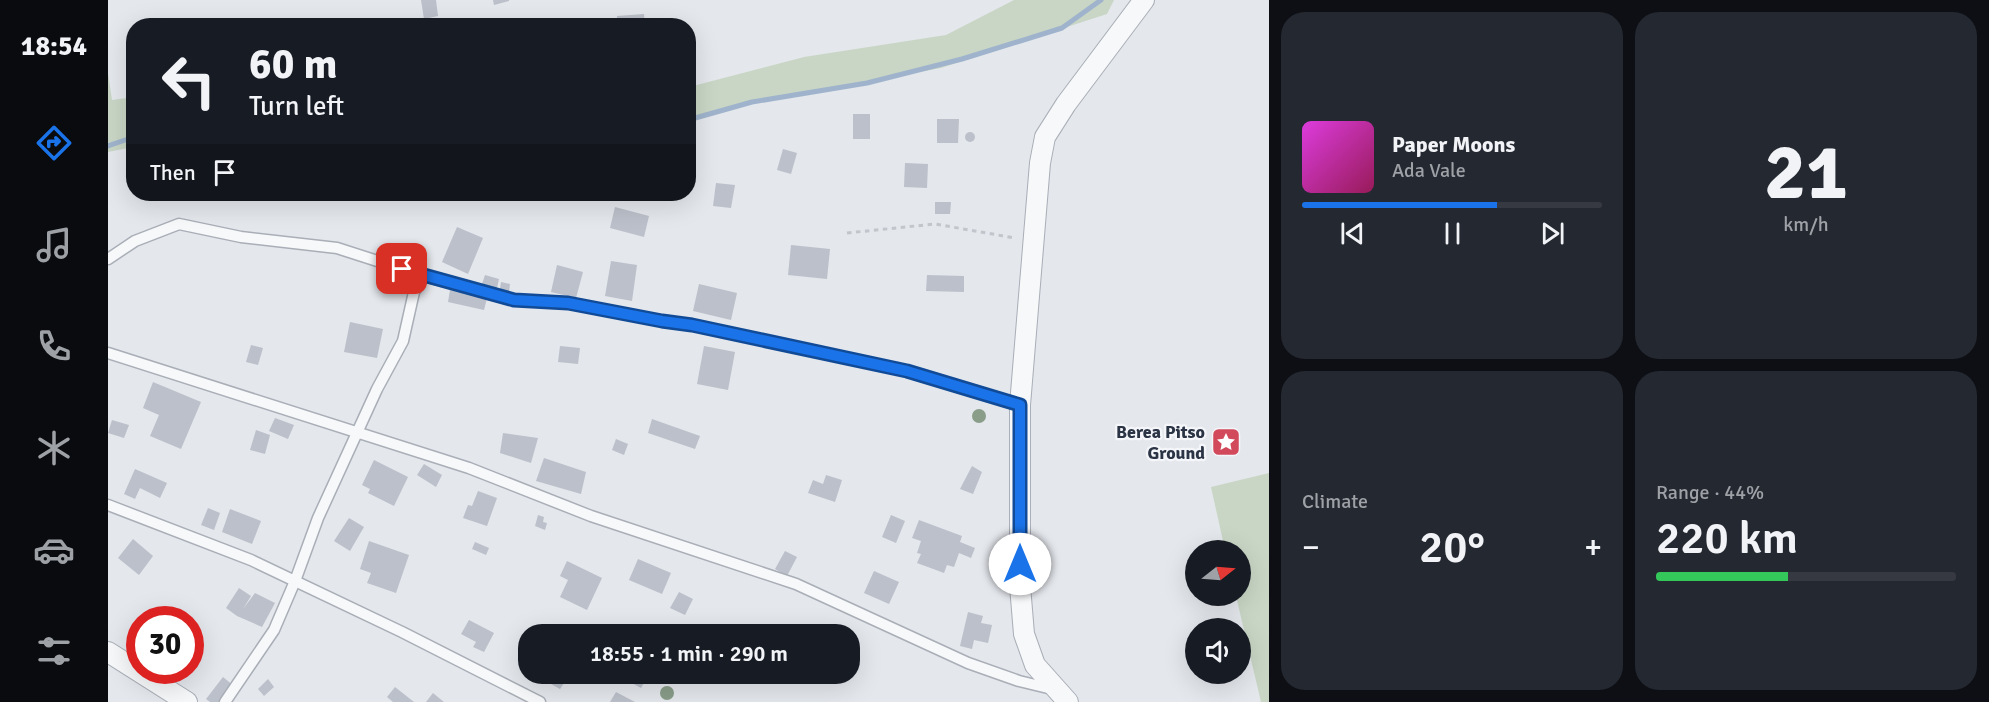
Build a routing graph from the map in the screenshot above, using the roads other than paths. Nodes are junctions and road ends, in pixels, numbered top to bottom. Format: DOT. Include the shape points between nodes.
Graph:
graph roads {
  1 [pos="1144,0"];
  2 [pos="108,259"];
  3 [pos="424,276"];
  4 [pos="108,353"];
  5 [pos="1020,405"];
  6 [pos="357,432"];
  7 [pos="108,505"];
  8 [pos="296,581"];
  9 [pos="108,652"];
  10 [pos="1062,696"];
  11 [pos="187,702"];
  12 [pos="225,702"];
  13 [pos="540,702"];
  1 -- 5 [label="street" via="1045,137"];
  2 -- 3 [label="lane" via="135,241 179,224 240,237 337,248"];
  3 -- 5 [label="lane" via="514,300 568,303 692,325 907,371"];
  3 -- 6 [label="lane" via="414,292 403,341"];
  4 -- 6 [label="lane"];
  5 -- 10 [label="street" via="1020,586 1024,634 1035,665"];
  6 -- 8 [label="lane" via="318,518"];
  6 -- 10 [label="lane" via="796,584 968,663"];
  7 -- 8 [label="lane"];
  8 -- 12 [label="lane" via="274,630"];
  8 -- 13 [label="lane"];
  9 -- 11 [label="street"];
}
